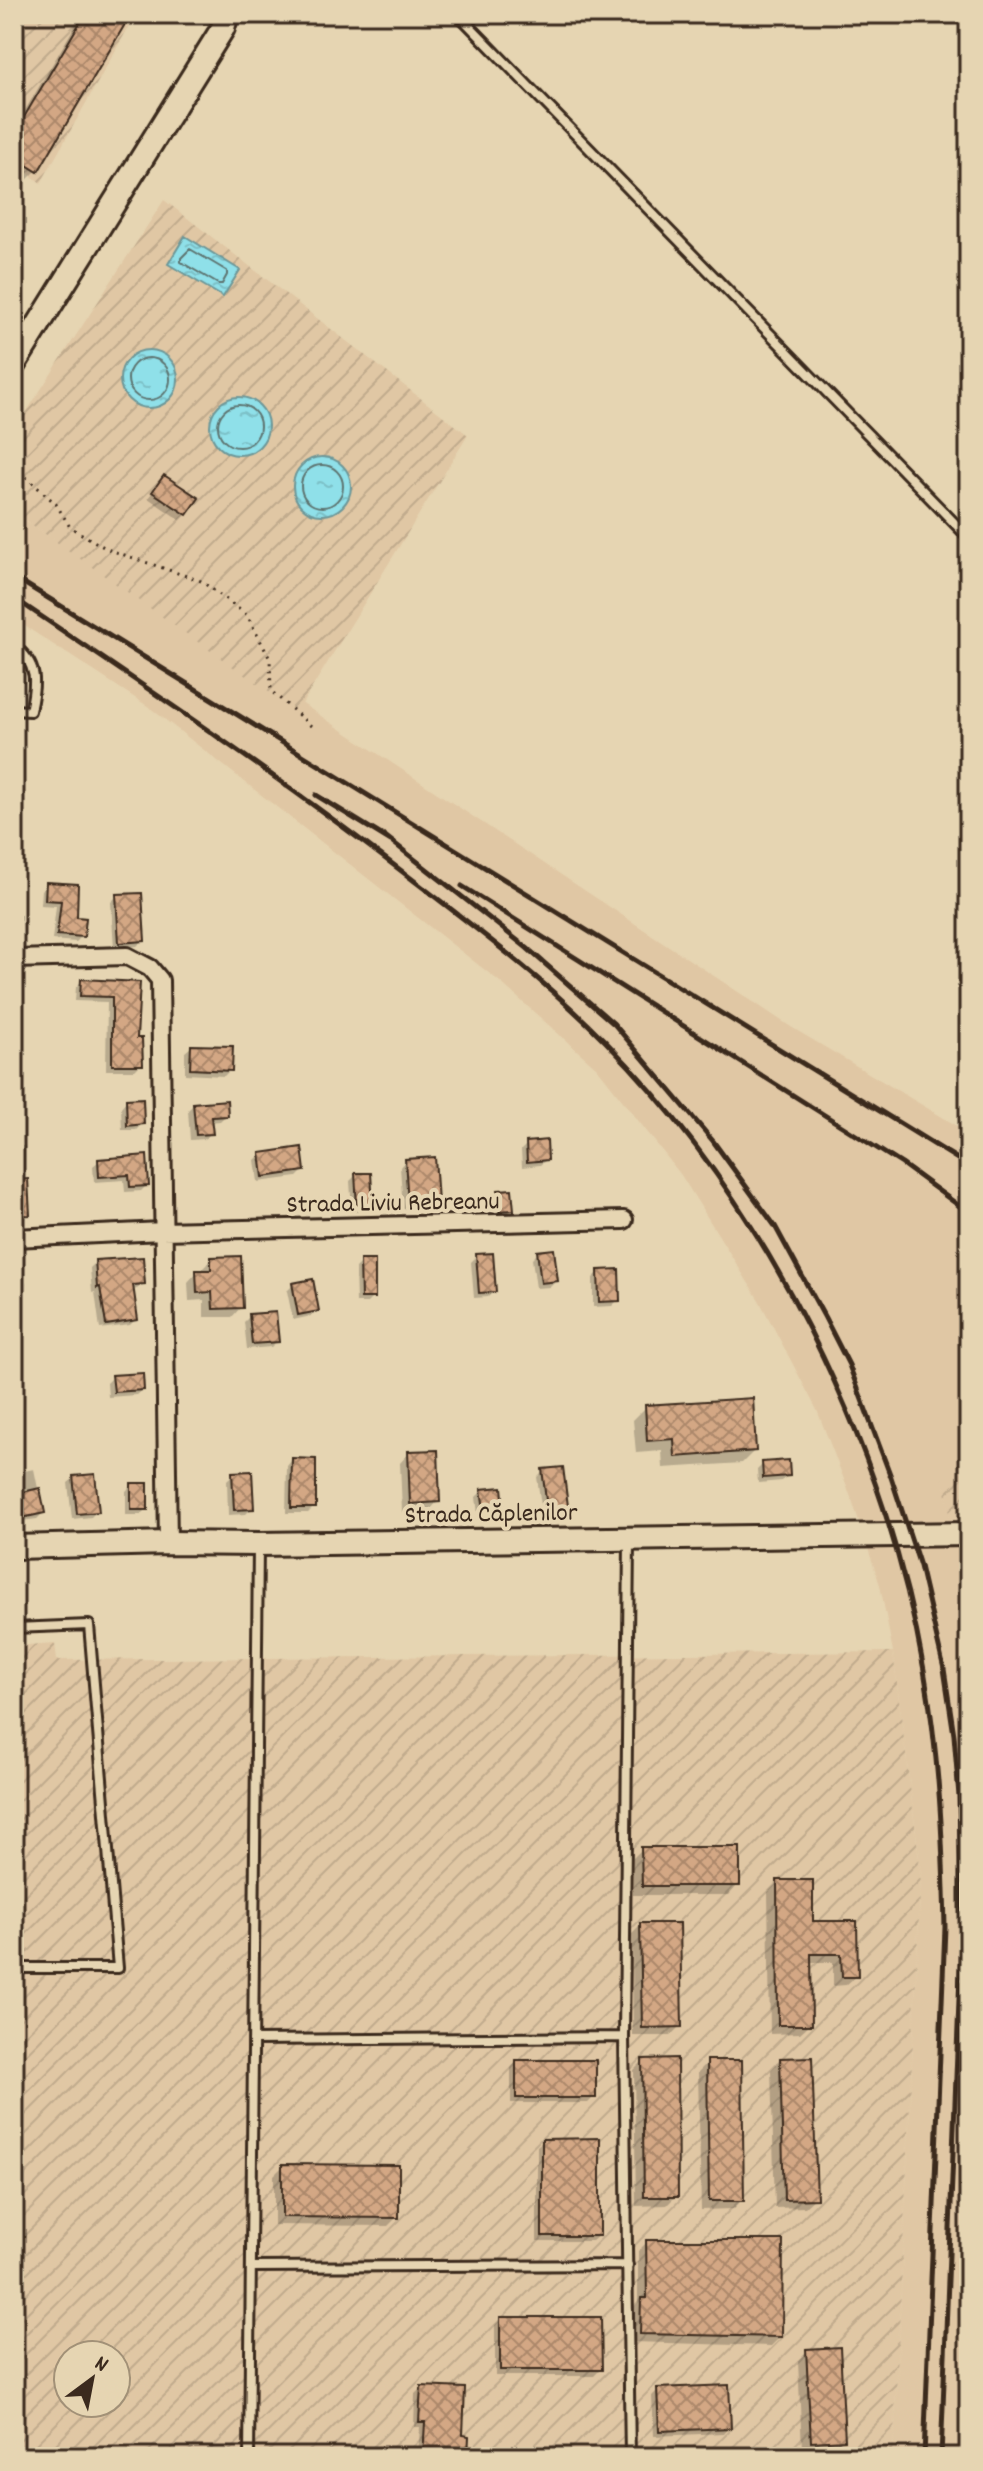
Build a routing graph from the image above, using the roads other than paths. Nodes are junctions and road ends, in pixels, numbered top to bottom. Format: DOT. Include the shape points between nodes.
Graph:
graph roads {
  1 [pos="458,14"];
  2 [pos="227,19"];
  3 [pos="14,364"];
  4 [pos="969,538"];
  5 [pos="14,646"];
  6 [pos="14,710"];
  7 [pos="14,959"];
  8 [pos="624,1220"];
  9 [pos="162,1231"];
  10 [pos="14,1238"];
  11 [pos="969,1534"];
  12 [pos="629,1538"];
  13 [pos="168,1543"];
  14 [pos="258,1544"];
  15 [pos="14,1547"];
  16 [pos="14,1628"];
  17 [pos="14,1968"];
  18 [pos="624,2037"];
  19 [pos="253,2040"];
  20 [pos="628,2265"];
  21 [pos="251,2267"];
  22 [pos="249,2457"];
  23 [pos="630,2457"];
  1 -- 4 [label="lane"];
  2 -- 3 [label="street"];
  5 -- 6 [label="lane" via="27,656 36,684 30,711"];
  7 -- 9 [label="street" via="127,956 160,980"];
  8 -- 9 [label="street, Strada Liviu Rebreanu"];
  9 -- 10 [label="street, Strada Liviu Rebreanu"];
  9 -- 13 [label="street"];
  11 -- 12 [label="street, Strada Căplenilor"];
  12 -- 14 [label="street, Strada Căplenilor"];
  12 -- 18 [label="lane"];
  13 -- 14 [label="street, Strada Căplenilor"];
  13 -- 15 [label="street, Strada Căplenilor"];
  14 -- 19 [label="lane"];
  16 -- 17 [label="lane" via="89,1625 118,1968"];
  18 -- 19 [label="lane"];
  18 -- 20 [label="lane"];
  19 -- 21 [label="lane"];
  20 -- 21 [label="lane"];
  20 -- 23 [label="lane"];
  21 -- 22 [label="lane"];
}
